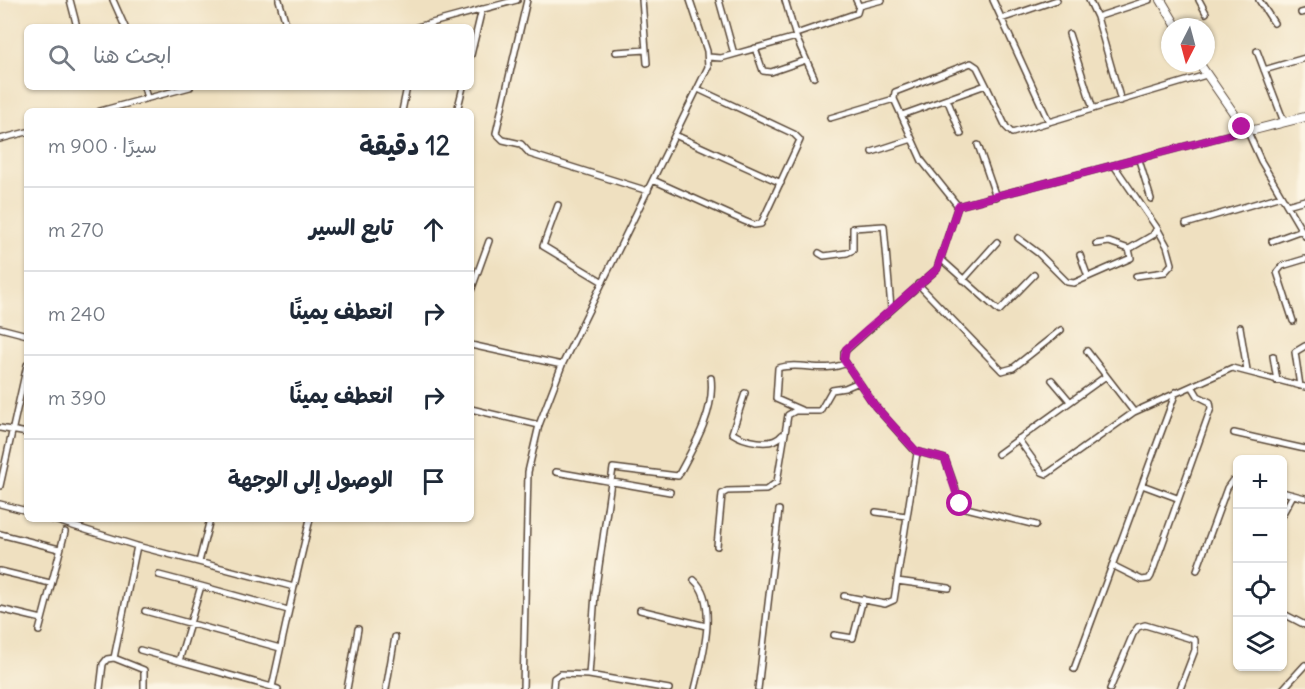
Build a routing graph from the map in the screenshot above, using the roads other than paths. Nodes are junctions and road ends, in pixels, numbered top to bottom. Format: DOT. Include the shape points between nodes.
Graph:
graph roads {
  1 [pos="70,0"];
  2 [pos="113,0"];
  3 [pos="279,0"];
  4 [pos="517,0"];
  5 [pos="528,0"];
  6 [pos="642,0"];
  7 [pos="690,0"];
  8 [pos="718,0"];
  9 [pos="786,0"];
  10 [pos="882,0"];
  11 [pos="993,0"];
  12 [pos="1057,0"];
  13 [pos="1089,0"];
  14 [pos="1149,0"];
  15 [pos="1161,0"];
  16 [pos="1199,0"];
  17 [pos="1259,0"];
  18 [pos="857,3"];
  19 [pos="482,9"];
  20 [pos="1206,13"];
  21 [pos="1098,17"];
  22 [pos="1172,18"];
  23 [pos="1001,19"];
  24 [pos="76,23"];
  25 [pos="1274,23"];
  26 [pos="124,24"];
  27 [pos="286,24"];
  28 [pos="430,24"];
  29 [pos="1069,34"];
  30 [pos="796,35"];
  31 [pos="474,42"];
  32 [pos="755,48"];
  33 [pos="646,50"];
  34 [pos="1257,51"];
  35 [pos="616,52"];
  36 [pos="734,54"];
  37 [pos="708,57"];
  38 [pos="1305,58"];
  39 [pos="806,60"];
  40 [pos="647,63"];
  41 [pos="1264,70"];
  42 [pos="1204,72"];
  43 [pos="1206,75"];
  44 [pos="814,77"];
  45 [pos="986,85"];
  46 [pos="698,89"];
  47 [pos="145,90"];
  48 [pos="178,90"];
  49 [pos="406,90"];
  50 [pos="462,90"];
  51 [pos="147,98"];
  52 [pos="894,99"];
  53 [pos="947,99"];
  54 [pos="1121,101"];
  55 [pos="111,108"];
  56 [pos="403,108"];
  57 [pos="458,108"];
  58 [pos="1093,109"];
  59 [pos="902,115"];
  60 [pos="1305,117"];
  61 [pos="830,118"];
  62 [pos="1049,122"];
  63 [pos="1284,122"];
  64 [pos="1247,130"];
  65 [pos="24,133"];
  66 [pos="961,134"];
  67 [pos="675,135"];
  68 [pos="0,139"];
  69 [pos="912,140"];
  70 [pos="978,145"];
  71 [pos="872,152"];
  72 [pos="1139,160"];
  73 [pos="1115,167"];
  74 [pos="653,180"];
  75 [pos="781,183"];
  76 [pos="648,191"];
  77 [pos="1281,196"];
  78 [pos="996,197"];
  79 [pos="1151,199"];
  80 [pos="1305,200"];
  81 [pos="558,205"];
  82 [pos="1287,205"];
  83 [pos="958,206"];
  84 [pos="1186,224"];
  85 [pos="1157,228"];
  86 [pos="1303,233"];
  87 [pos="1018,238"];
  88 [pos="1272,241"];
  89 [pos="489,242"];
  90 [pos="997,242"];
  91 [pos="1096,244"];
  92 [pos="1129,249"];
  93 [pos="819,253"];
  94 [pos="1080,255"];
  95 [pos="942,260"];
  96 [pos="1305,260"];
  97 [pos="1034,275"];
  98 [pos="1136,276"];
  99 [pos="1088,277"];
  100 [pos="963,280"];
  101 [pos="603,282"];
  102 [pos="474,283"];
  103 [pos="918,284"];
  104 [pos="891,308"];
  105 [pos="1293,321"];
  106 [pos="1240,327"];
  107 [pos="0,328"];
  108 [pos="1061,330"];
  109 [pos="24,334"];
  110 [pos="474,346"];
  111 [pos="1305,346"];
  112 [pos="1087,351"];
  113 [pos="1273,356"];
  114 [pos="846,363"];
  115 [pos="562,365"];
  116 [pos="1247,370"];
  117 [pos="1106,376"];
  118 [pos="24,378"];
  119 [pos="711,378"];
  120 [pos="1052,380"];
  121 [pos="1277,381"];
  122 [pos="859,382"];
  123 [pos="1192,386"];
  124 [pos="1303,387"];
  125 [pos="1176,392"];
  126 [pos="745,393"];
  127 [pos="1069,400"];
  128 [pos="474,410"];
  129 [pos="803,411"];
  130 [pos="1134,412"];
  131 [pos="539,425"];
  132 [pos="0,428"];
  133 [pos="12,430"];
  134 [pos="24,432"];
  135 [pos="1234,433"];
  136 [pos="783,434"];
  137 [pos="1018,439"];
  138 [pos="1305,449"];
  139 [pos="916,451"];
  140 [pos="998,454"];
  141 [pos="556,471"];
  142 [pos="1233,481"];
  143 [pos="610,482"];
  144 [pos="1142,485"];
  145 [pos="0,486"];
  146 [pos="670,492"];
  147 [pos="1287,493"];
  148 [pos="1293,495"];
  149 [pos="1177,498"];
  150 [pos="1305,498"];
  151 [pos="0,504"];
  152 [pos="1285,509"];
  153 [pos="779,510"];
  154 [pos="24,511"];
  155 [pos="876,512"];
  156 [pos="906,516"];
  157 [pos="61,522"];
  158 [pos="209,522"];
  159 [pos="309,522"];
  160 [pos="1036,525"];
  161 [pos="65,532"];
  162 [pos="0,534"];
  163 [pos="137,546"];
  164 [pos="717,546"];
  165 [pos="59,549"];
  166 [pos="199,562"];
  167 [pos="1112,565"];
  168 [pos="1197,570"];
  169 [pos="0,571"];
  170 [pos="159,575"];
  171 [pos="694,579"];
  172 [pos="897,581"];
  173 [pos="50,583"];
  174 [pos="201,586"];
  175 [pos="294,587"];
  176 [pos="950,588"];
  177 [pos="844,596"];
  178 [pos="863,599"];
  179 [pos="0,609"];
  180 [pos="288,610"];
  181 [pos="640,610"];
  182 [pos="145,611"];
  183 [pos="1287,615"];
  184 [pos="42,619"];
  185 [pos="190,623"];
  186 [pos="1305,625"];
  187 [pos="706,626"];
  188 [pos="357,629"];
  189 [pos="39,631"];
  190 [pos="834,635"];
  191 [pos="395,637"];
  192 [pos="280,648"];
  193 [pos="140,650"];
  194 [pos="114,658"];
  195 [pos="179,661"];
  196 [pos="1305,665"];
  197 [pos="1074,669"];
  198 [pos="589,675"];
  199 [pos="650,686"];
  200 [pos="275,688"];
  201 [pos="100,689"];
  202 [pos="144,689"];
  203 [pos="347,689"];
  204 [pos="386,689"];
  205 [pos="523,689"];
  206 [pos="553,689"];
  207 [pos="669,689"];
  208 [pos="695,689"];
  209 [pos="758,689"];
  210 [pos="1110,689"];
  211 [pos="1180,689"];
  212 [pos="1283,689"];
  1 -- 24 [label="street"];
  2 -- 26 [label="street"];
  3 -- 27 [label="street"];
  4 -- 19 [label="street"];
  5 -- 76 [label="street" via="496,133 503,140 521,144 530,154"];
  6 -- 33 [label="street"];
  7 -- 37 [label="street"];
  8 -- 36 [label="street"];
  9 -- 30 [label="street"];
  10 -- 18 [label="street"];
  11 -- 23 [label="street"];
  12 -- 23 [label="street"];
  13 -- 21 [label="street"];
  14 -- 21 [label="street"];
  15 -- 22 [label="street"];
  16 -- 20 [label="street"];
  17 -- 25 [label="street"];
  18 -- 30 [label="street" via="856,13"];
  19 -- 28 [label="street"];
  19 -- 31 [label="street"];
  21 -- 54 [label="street"];
  23 -- 62 [label="street"];
  29 -- 58 [label="street"];
  30 -- 32 [label="street"];
  30 -- 39 [label="street"];
  32 -- 36 [label="street"];
  32 -- 39 [label="street" via="763,71"];
  33 -- 35 [label="street"];
  33 -- 40 [label="street"];
  34 -- 41 [label="street"];
  36 -- 37 [label="street"];
  37 -- 46 [label="street"];
  38 -- 41 [label="street"];
  39 -- 44 [label="street"];
  41 -- 63 [label="street"];
  42 -- 43 [label="street"];
  43 -- 54 [label="street"];
  43 -- 64 [label="street"];
  45 -- 52 [label="street" via="971,63 895,92"];
  45 -- 53 [label="street"];
  45 -- 62 [label="street" via="1011,133"];
  46 -- 67 [label="street"];
  46 -- 75 [label="street" via="800,140"];
  47 -- 51 [label="street"];
  48 -- 51 [label="street"];
  49 -- 56 [label="street"];
  50 -- 57 [label="street"];
  51 -- 55 [label="street"];
  52 -- 59 [label="street"];
  52 -- 61 [label="street"];
  53 -- 59 [label="street"];
  53 -- 66 [label="street"];
  54 -- 58 [label="street"];
  58 -- 62 [label="street"];
  59 -- 69 [label="street"];
  60 -- 63 [label="street"];
  63 -- 64 [label="street"];
  64 -- 72 [label="street"];
  64 -- 77 [label="street"];
  65 -- 68 [label="street"];
  67 -- 74 [label="street"];
  67 -- 75 [label="street"];
  69 -- 71 [label="street"];
  69 -- 83 [label="street" via="922,161"];
  70 -- 78 [label="street"];
  72 -- 73 [label="street"];
  72 -- 79 [label="street"];
  73 -- 78 [label="street"];
  73 -- 85 [label="street"];
  74 -- 75 [label="street" via="754,225 760,224"];
  74 -- 76 [label="street"];
  76 -- 101 [label="street"];
  77 -- 82 [label="street"];
  77 -- 84 [label="street"];
  78 -- 83 [label="street"];
  80 -- 82 [label="street"];
  81 -- 101 [label="street" via="543,246"];
  82 -- 86 [label="street"];
  83 -- 95 [label="street"];
  85 -- 92 [label="street" via="1153,235"];
  85 -- 98 [label="street" via="1172,264 1165,272"];
  86 -- 88 [label="street"];
  87 -- 99 [label="street" via="1067,282"];
  89 -- 102 [label="street"];
  90 -- 100 [label="street"];
  91 -- 92 [label="street" via="1109,242"];
  92 -- 99 [label="street" via="1130,260"];
  93 -- 104 [label="street" via="829,256 851,252 854,228 884,226"];
  94 -- 99 [label="street"];
  95 -- 100 [label="street"];
  95 -- 103 [label="street"];
  96 -- 105 [label="street" via="1282,266 1277,272"];
  97 -- 100 [label="street" via="999,310"];
  101 -- 115 [label="street"];
  103 -- 104 [label="street"];
  103 -- 108 [label="street" via="1002,371 1013,368"];
  104 -- 114 [label="street" via="846,349"];
  106 -- 116 [label="street"];
  107 -- 109 [label="street"];
  110 -- 115 [label="street"];
  111 -- 124 [label="street" via="1295,352"];
  112 -- 117 [label="street"];
  113 -- 121 [label="street"];
  114 -- 122 [label="street"];
  114 -- 129 [label="street" via="831,369 778,368 776,399"];
  115 -- 131 [label="street"];
  116 -- 121 [label="street"];
  116 -- 123 [label="street" via="1232,368"];
  117 -- 127 [label="street"];
  117 -- 130 [label="street"];
  118 -- 133 [label="street"];
  119 -- 143 [label="street" via="707,416 678,476 617,466"];
  120 -- 127 [label="street"];
  121 -- 124 [label="street"];
  122 -- 129 [label="street" via="832,390 820,411"];
  122 -- 139 [label="street" via="881,414"];
  123 -- 125 [label="street"];
  123 -- 149 [label="street" via="1211,405"];
  125 -- 130 [label="street"];
  125 -- 144 [label="street"];
  126 -- 136 [label="street" via="732,433 764,443 776,441"];
  127 -- 137 [label="street"];
  128 -- 131 [label="street"];
  129 -- 136 [label="street" via="788,415"];
  130 -- 137 [label="street" via="1047,474"];
  131 -- 205 [label="street" via="528,472"];
  132 -- 133 [label="street"];
  133 -- 134 [label="street"];
  133 -- 145 [label="street"];
  135 -- 138 [label="street"];
  136 -- 164 [label="street" via="777,482 772,488 722,494"];
  137 -- 140 [label="street"];
  139 -- 156 [label="street"];
  139 -- 160 [label="street" via="945,459 962,507"];
  141 -- 143 [label="street"];
  142 -- 168 [label="street"];
  143 -- 146 [label="street"];
  143 -- 198 [label="street"];
  144 -- 149 [label="street"];
  144 -- 167 [label="street"];
  147 -- 148 [label="street"];
  148 -- 150 [label="street"];
  148 -- 152 [label="street"];
  149 -- 167 [label="street" via="1149,579 1142,580"];
  151 -- 154 [label="street"];
  153 -- 209 [label="street"];
  155 -- 156 [label="street"];
  156 -- 172 [label="street"];
  157 -- 163 [label="street"];
  158 -- 166 [label="street"];
  159 -- 175 [label="street"];
  161 -- 165 [label="street"];
  162 -- 165 [label="street"];
  163 -- 166 [label="street"];
  163 -- 194 [label="street"];
  165 -- 173 [label="street"];
  166 -- 175 [label="street"];
  167 -- 197 [label="street"];
  169 -- 173 [label="street"];
  170 -- 174 [label="street"];
  171 -- 187 [label="street" via="704,591"];
  172 -- 176 [label="street"];
  172 -- 178 [label="street" via="892,603"];
  173 -- 184 [label="street"];
  174 -- 180 [label="street"];
  174 -- 185 [label="street"];
  175 -- 180 [label="street"];
  177 -- 178 [label="street"];
  178 -- 190 [label="street" via="853,638"];
  179 -- 184 [label="street"];
  180 -- 192 [label="street"];
  181 -- 187 [label="street"];
  182 -- 185 [label="street"];
  183 -- 186 [label="street"];
  184 -- 189 [label="street"];
  185 -- 192 [label="street"];
  185 -- 195 [label="street"];
  187 -- 208 [label="street"];
  188 -- 203 [label="street"];
  191 -- 204 [label="street"];
  192 -- 200 [label="street"];
  193 -- 195 [label="street"];
  194 -- 201 [label="street" via="103,664"];
  194 -- 202 [label="street" via="144,670"];
  195 -- 200 [label="street"];
  196 -- 212 [label="street"];
  198 -- 199 [label="street"];
  198 -- 206 [label="street" via="557,674"];
  199 -- 207 [label="street"];
  210 -- 211 [label="street" via="1133,634 1144,625 1195,640"];
}
